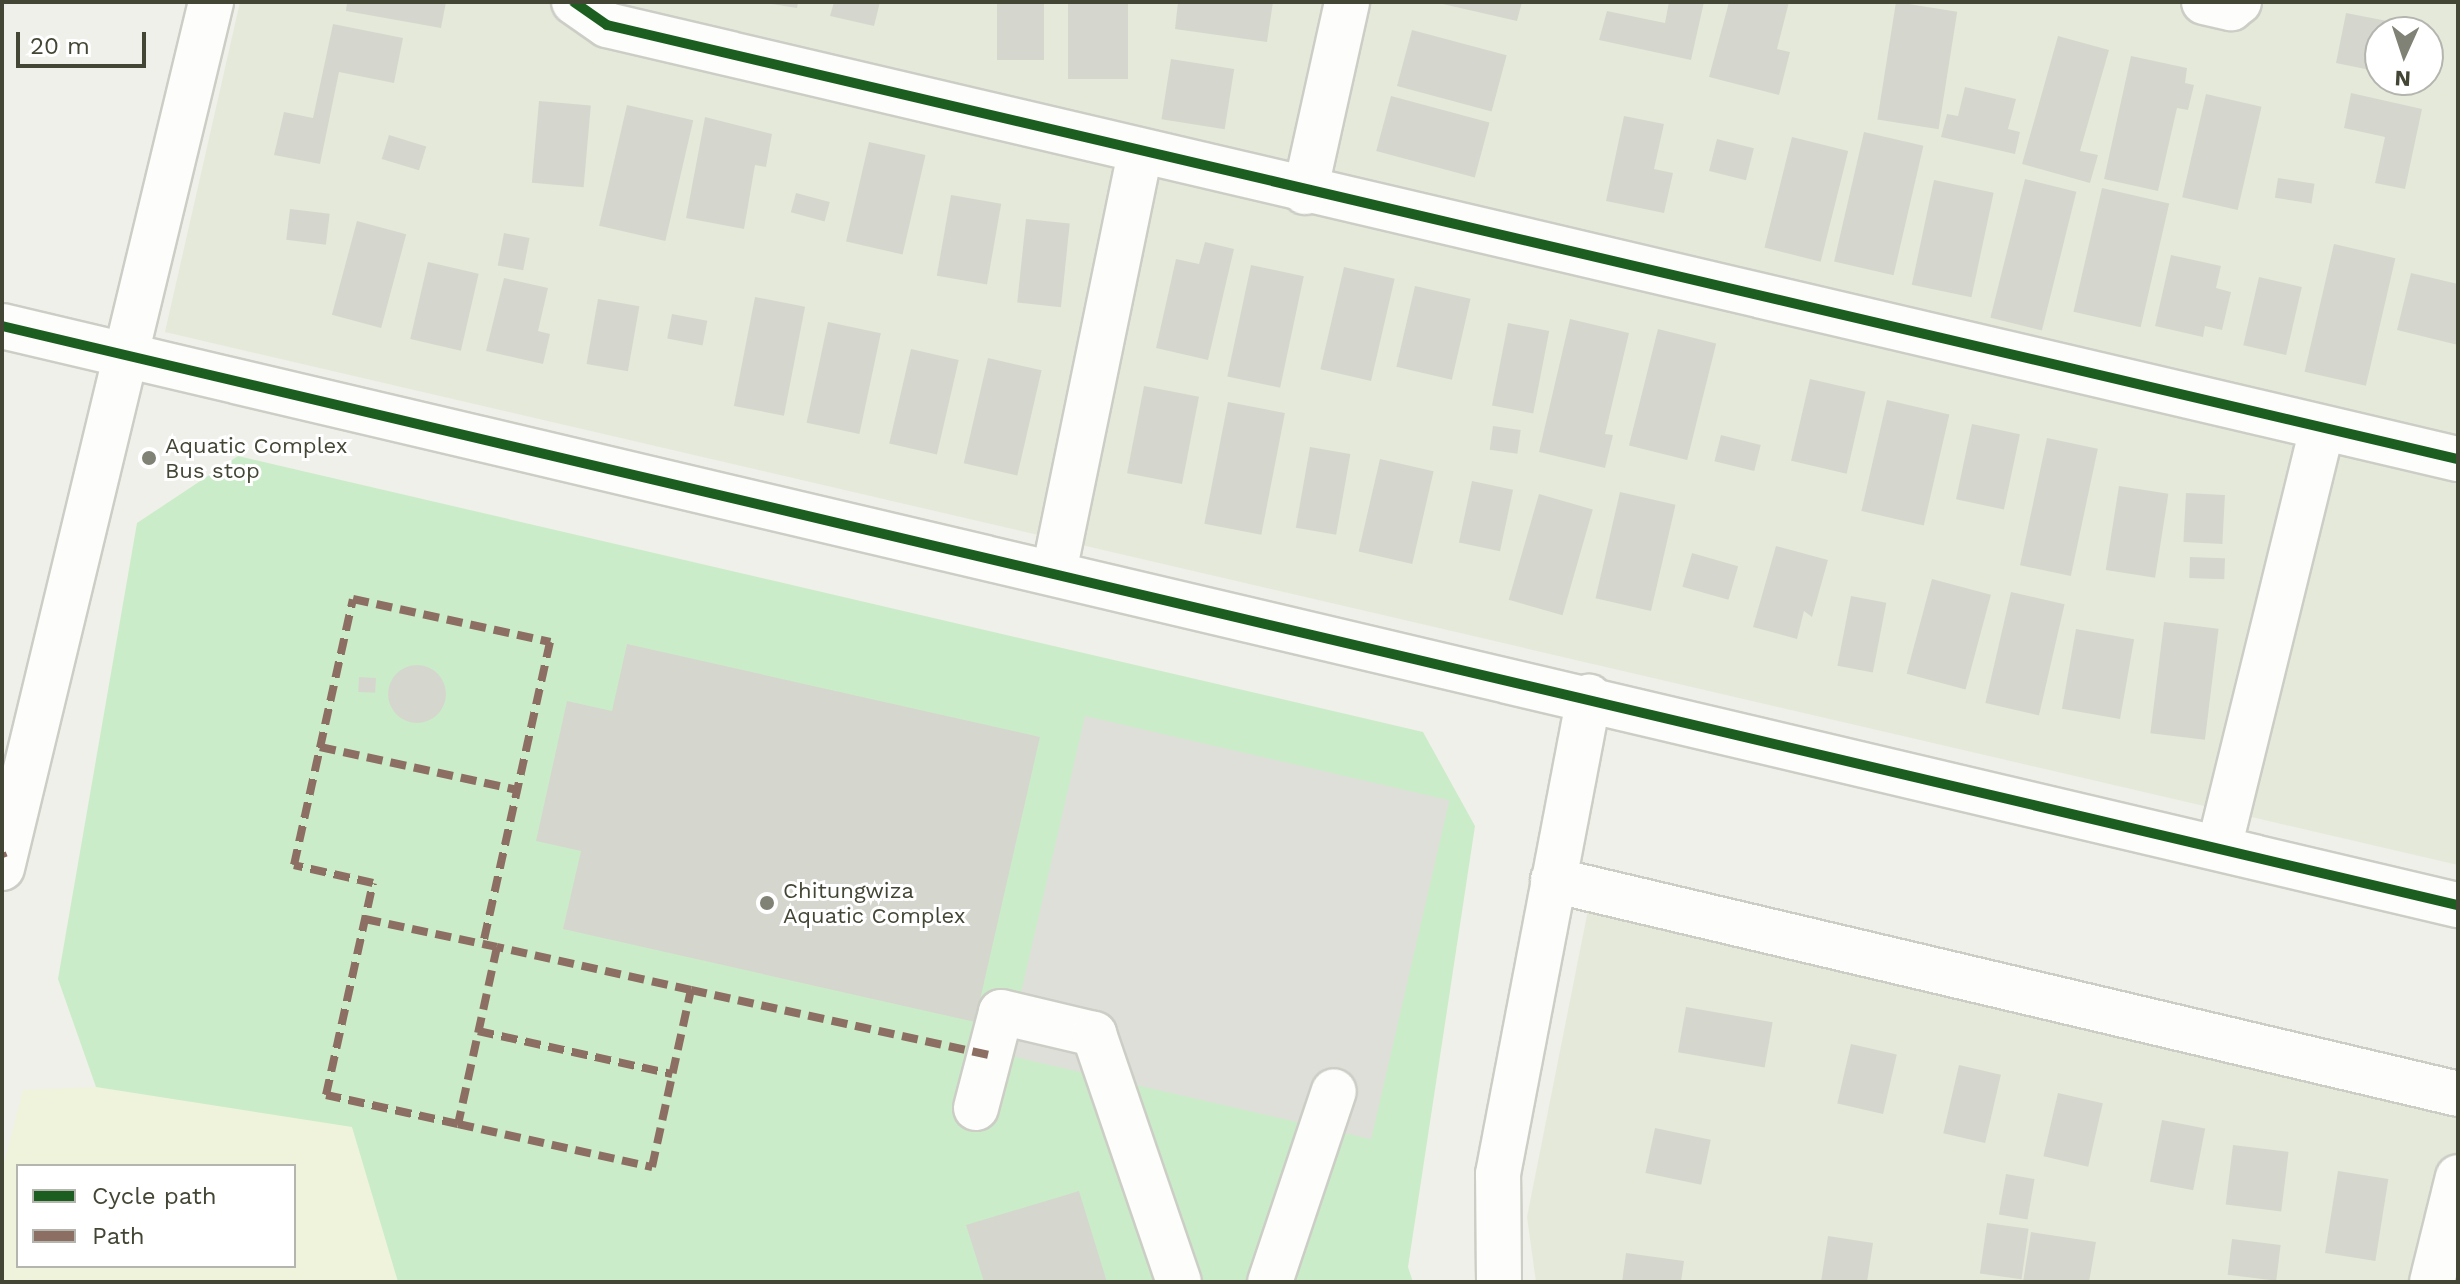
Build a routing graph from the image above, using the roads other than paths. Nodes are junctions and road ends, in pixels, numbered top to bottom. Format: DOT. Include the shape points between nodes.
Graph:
graph roads {
  1 [pos="211,2"];
  2 [pos="574,2"];
  3 [pos="1347,2"];
  4 [pos="2204,2"];
  5 [pos="2239,2"];
  6 [pos="1140,153"];
  7 [pos="1305,192"];
  8 [pos="2,326"];
  9 [pos="127,357"];
  10 [pos="2322,430"];
  11 [pos="2458,459"];
  12 [pos="1054,572"];
  13 [pos="1589,697"];
  14 [pos="2219,848"];
  15 [pos="2,868"];
  16 [pos="1553,880"];
  17 [pos="2458,905"];
  18 [pos="1334,1091"];
  19 [pos="2458,1094"];
  20 [pos="976,1108"];
  21 [pos="2458,1177"];
  22 [pos="1179,1282"];
  23 [pos="1270,1282"];
  24 [pos="1499,1282"];
  25 [pos="2432,1282"];
  1 -- 9 [label="street"];
  2 -- 6 [label="street" via="607,25"];
  3 -- 7 [label="street"];
  4 -- 5 [label="street" via="2231,8"];
  6 -- 7 [label="street"];
  6 -- 12 [label="street"];
  7 -- 10 [label="street"];
  8 -- 9 [label="street"];
  9 -- 12 [label="street"];
  9 -- 15 [label="street"];
  10 -- 11 [label="street"];
  10 -- 14 [label="street"];
  12 -- 13 [label="street"];
  13 -- 14 [label="street"];
  13 -- 16 [label="street"];
  14 -- 17 [label="street"];
  16 -- 19 [label="street"];
  16 -- 24 [label="street" via="1498,1174"];
  18 -- 23 [label="street"];
  20 -- 22 [label="street" via="1001,1012 1094,1034"];
  21 -- 25 [label="street"];
}
